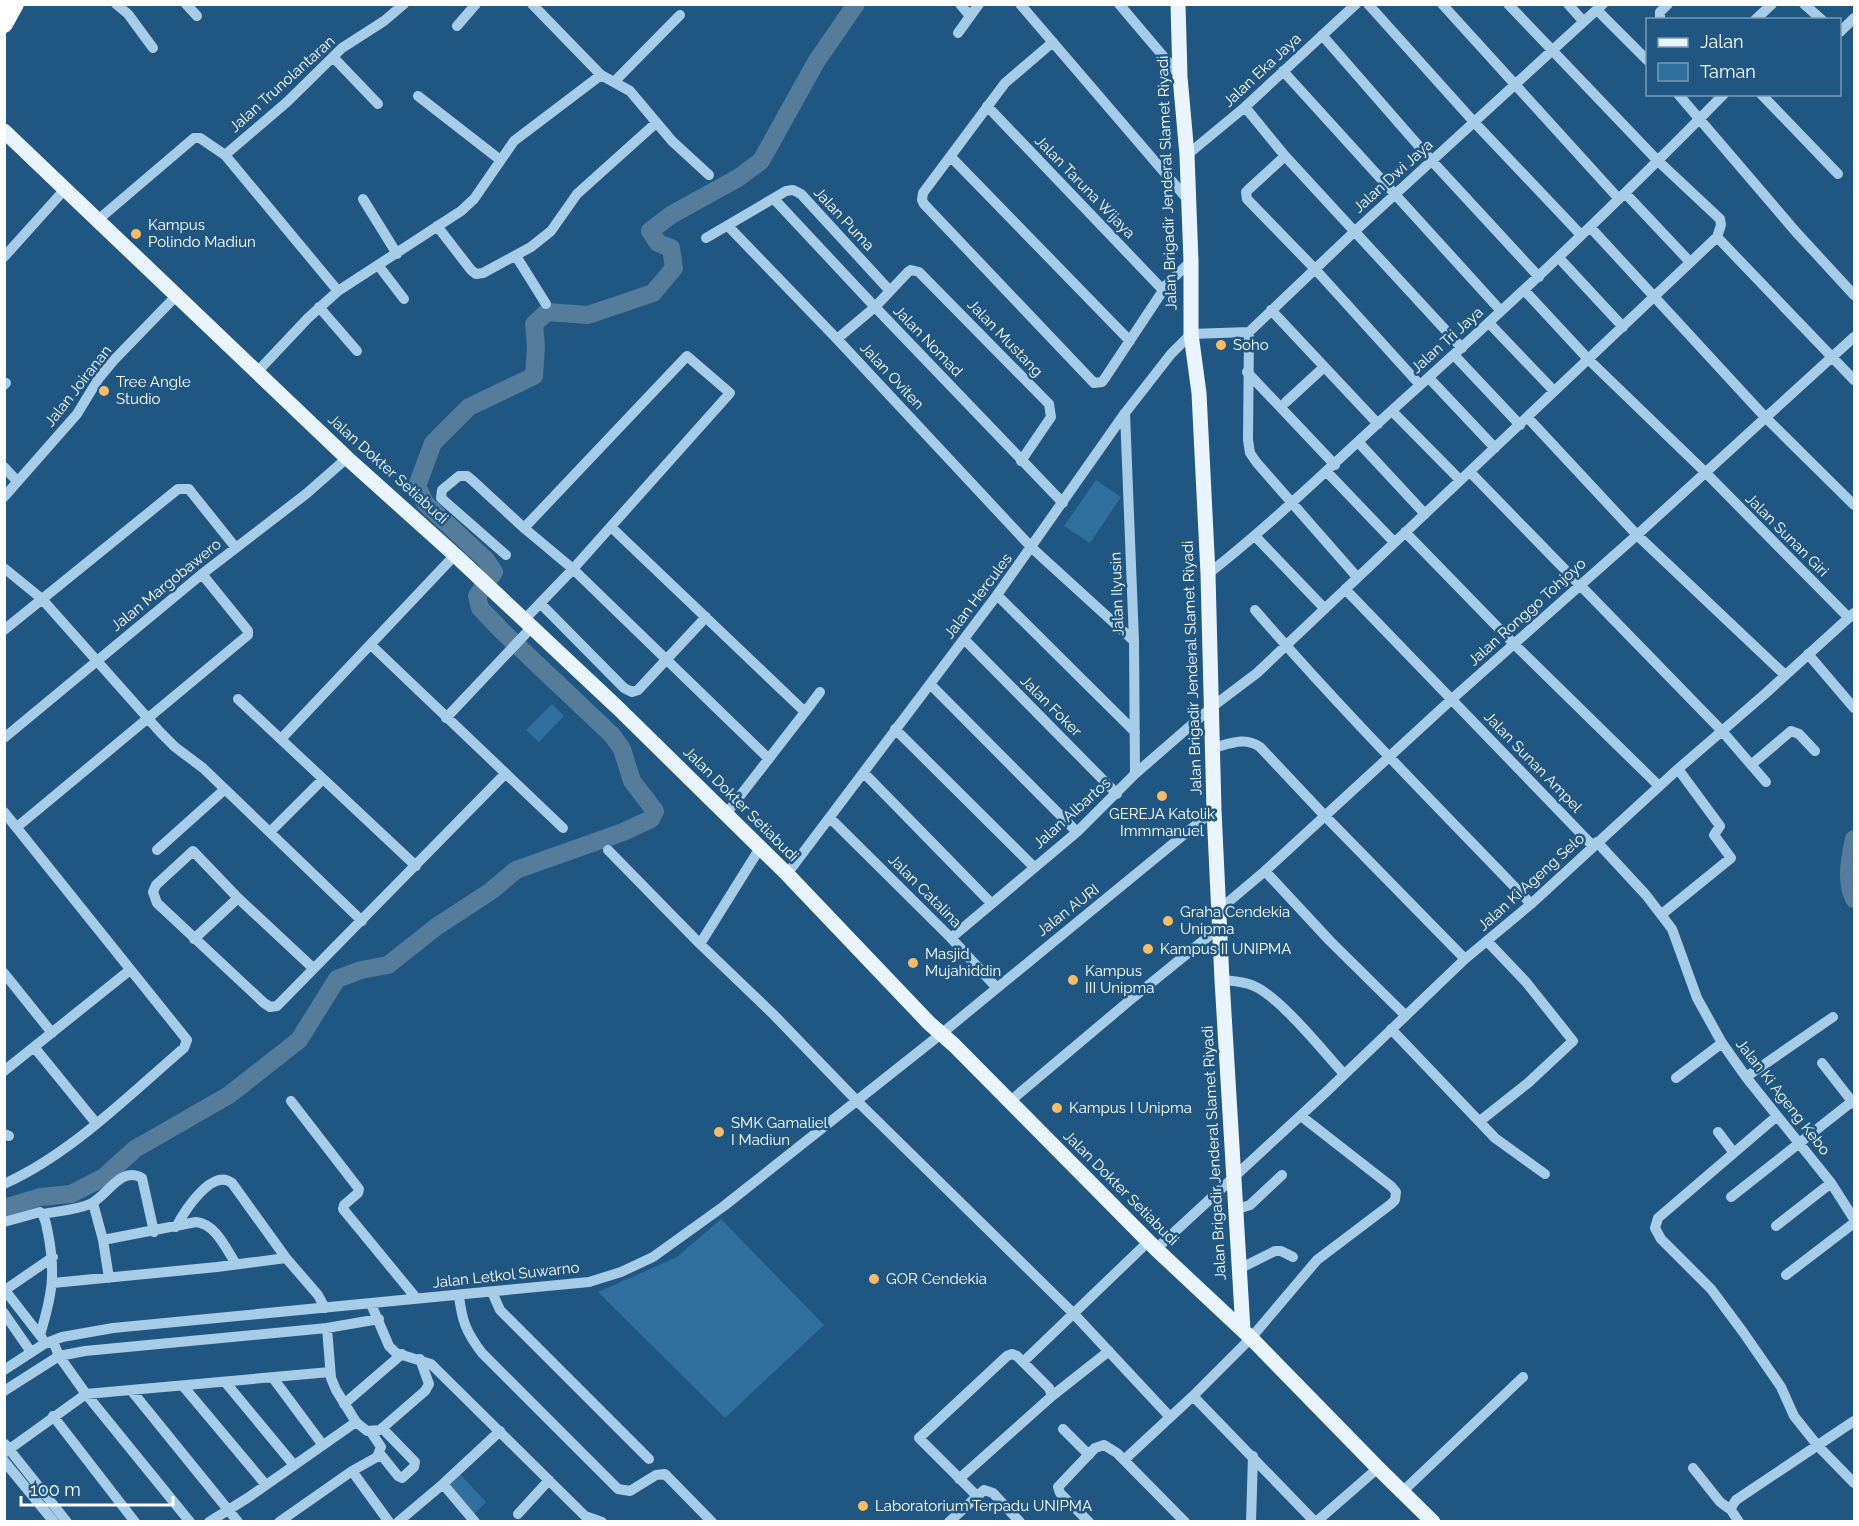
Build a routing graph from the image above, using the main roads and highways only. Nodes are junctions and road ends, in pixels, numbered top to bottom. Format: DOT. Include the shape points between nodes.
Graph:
graph roads {
  1 [pos="15,4"];
  2 [pos="1178,4"];
  3 [pos="4,24"];
  4 [pos="4,131"];
  5 [pos="1247,1334"];
  6 [pos="1433,1521"];
  1 -- 3 [label="highway"];
  2 -- 5 [label="main road, Jalan Brigadir Jenderal Slamet Riyadi" via="1187,155 1191,334 1200,393 1232,1179"];
  4 -- 5 [label="main road, Jalan Dokter Setiabudi" via="347,458 477,575 526,628 619,709 1152,1245"];
  5 -- 6 [label="main road, Jalan Dokter Setiabudi"];
}
